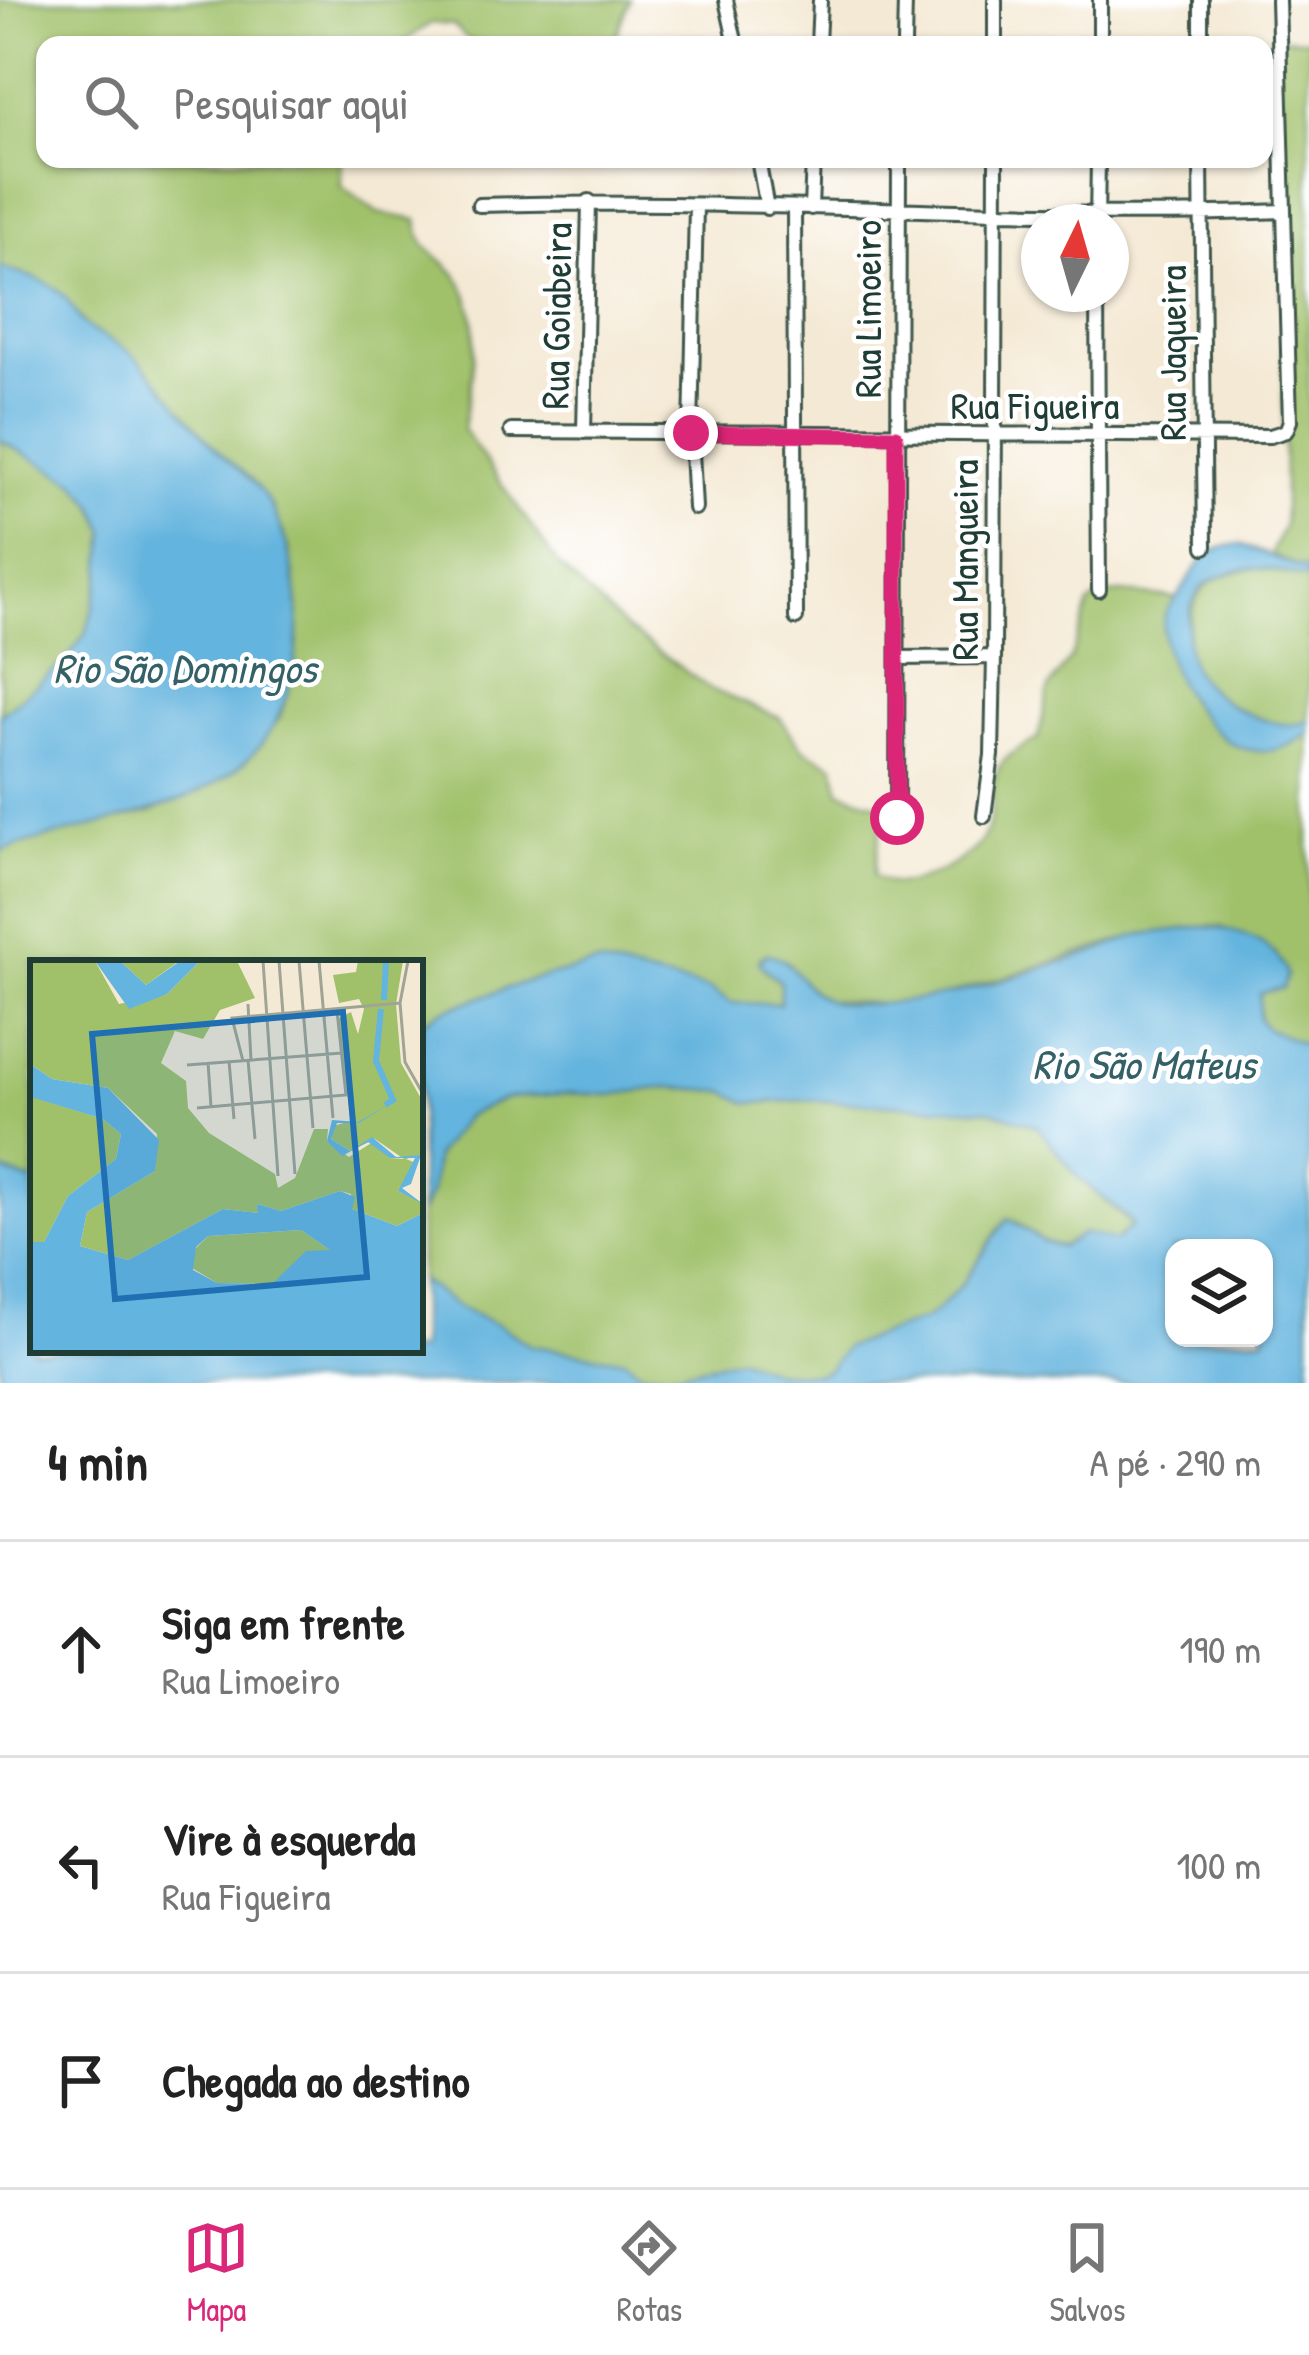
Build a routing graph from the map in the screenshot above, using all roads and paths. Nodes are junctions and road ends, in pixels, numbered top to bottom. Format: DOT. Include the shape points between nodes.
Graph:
graph roads {
  1 [pos="726,0"];
  2 [pos="820,0"];
  3 [pos="905,0"];
  4 [pos="995,0"];
  5 [pos="1100,0"];
  6 [pos="1201,0"];
  7 [pos="1279,0"];
  8 [pos="734,36"];
  9 [pos="818,36"];
  10 [pos="904,36"];
  11 [pos="995,36"];
  12 [pos="1100,36"];
  13 [pos="1201,36"];
  14 [pos="760,168"];
  15 [pos="813,168"];
  16 [pos="898,168"];
  17 [pos="996,168"];
  18 [pos="1098,168"];
  19 [pos="1201,168"];
  20 [pos="589,201"];
  21 [pos="1097,204"];
  22 [pos="479,205"];
  23 [pos="696,206"];
  24 [pos="767,208"];
  25 [pos="811,208"];
  26 [pos="794,209"];
  27 [pos="896,211"];
  28 [pos="997,211"];
  29 [pos="1284,211"];
  30 [pos="1021,212"];
  31 [pos="1202,214"];
  32 [pos="1129,216"];
  33 [pos="1097,312"];
  34 [pos="512,431"];
  35 [pos="584,432"];
  36 [pos="691,433"];
  37 [pos="995,434"];
  38 [pos="1096,434"];
  39 [pos="796,435"];
  40 [pos="1202,435"];
  41 [pos="896,436"];
  42 [pos="695,508"];
  43 [pos="1205,547"];
  44 [pos="1099,590"];
  45 [pos="796,618"];
  46 [pos="994,657"];
  47 [pos="899,658"];
  48 [pos="984,816"];
  49 [pos="897,818"];
  1 -- 8 [label="street"];
  2 -- 9 [label="street"];
  3 -- 10 [label="street"];
  4 -- 11 [label="street"];
  5 -- 12 [label="street"];
  6 -- 13 [label="street"];
  7 -- 29 [label="street"];
  14 -- 24 [label="street"];
  15 -- 25 [label="street"];
  16 -- 27 [label="street, Rua Limoeiro"];
  17 -- 28 [label="street, Rua Mangueira"];
  18 -- 21 [label="street"];
  19 -- 31 [label="street, Rua Jaqueira"];
  20 -- 22 [label="street"];
  20 -- 23 [label="street"];
  20 -- 35 [label="street, Rua Goiabeira"];
  23 -- 24 [label="street"];
  23 -- 36 [label="street"];
  24 -- 26 [label="street"];
  25 -- 26 [label="street"];
  25 -- 27 [label="street"];
  26 -- 39 [label="street"];
  27 -- 28 [label="street"];
  27 -- 41 [label="street, Rua Limoeiro"];
  28 -- 30 [label="street"];
  28 -- 37 [label="street, Rua Mangueira"];
  29 -- 31 [label="street"];
  29 -- 40 [label="street, Rua Figueira" via="1286,431"];
  31 -- 32 [label="street"];
  31 -- 40 [label="street, Rua Jaqueira"];
  33 -- 38 [label="street"];
  34 -- 35 [label="street, Rua Figueira"];
  35 -- 36 [label="street, Rua Figueira"];
  36 -- 39 [label="street, Rua Figueira"];
  36 -- 42 [label="street"];
  37 -- 38 [label="street, Rua Figueira"];
  37 -- 41 [label="street, Rua Figueira"];
  37 -- 46 [label="street, Rua Mangueira"];
  38 -- 40 [label="street, Rua Figueira"];
  38 -- 44 [label="street"];
  39 -- 41 [label="street, Rua Figueira"];
  39 -- 45 [label="street"];
  40 -- 43 [label="street, Rua Jaqueira"];
  41 -- 47 [label="street, Rua Limoeiro"];
  46 -- 47 [label="street"];
  46 -- 48 [label="street, Rua Mangueira"];
  47 -- 49 [label="street, Rua Limoeiro"];
}
